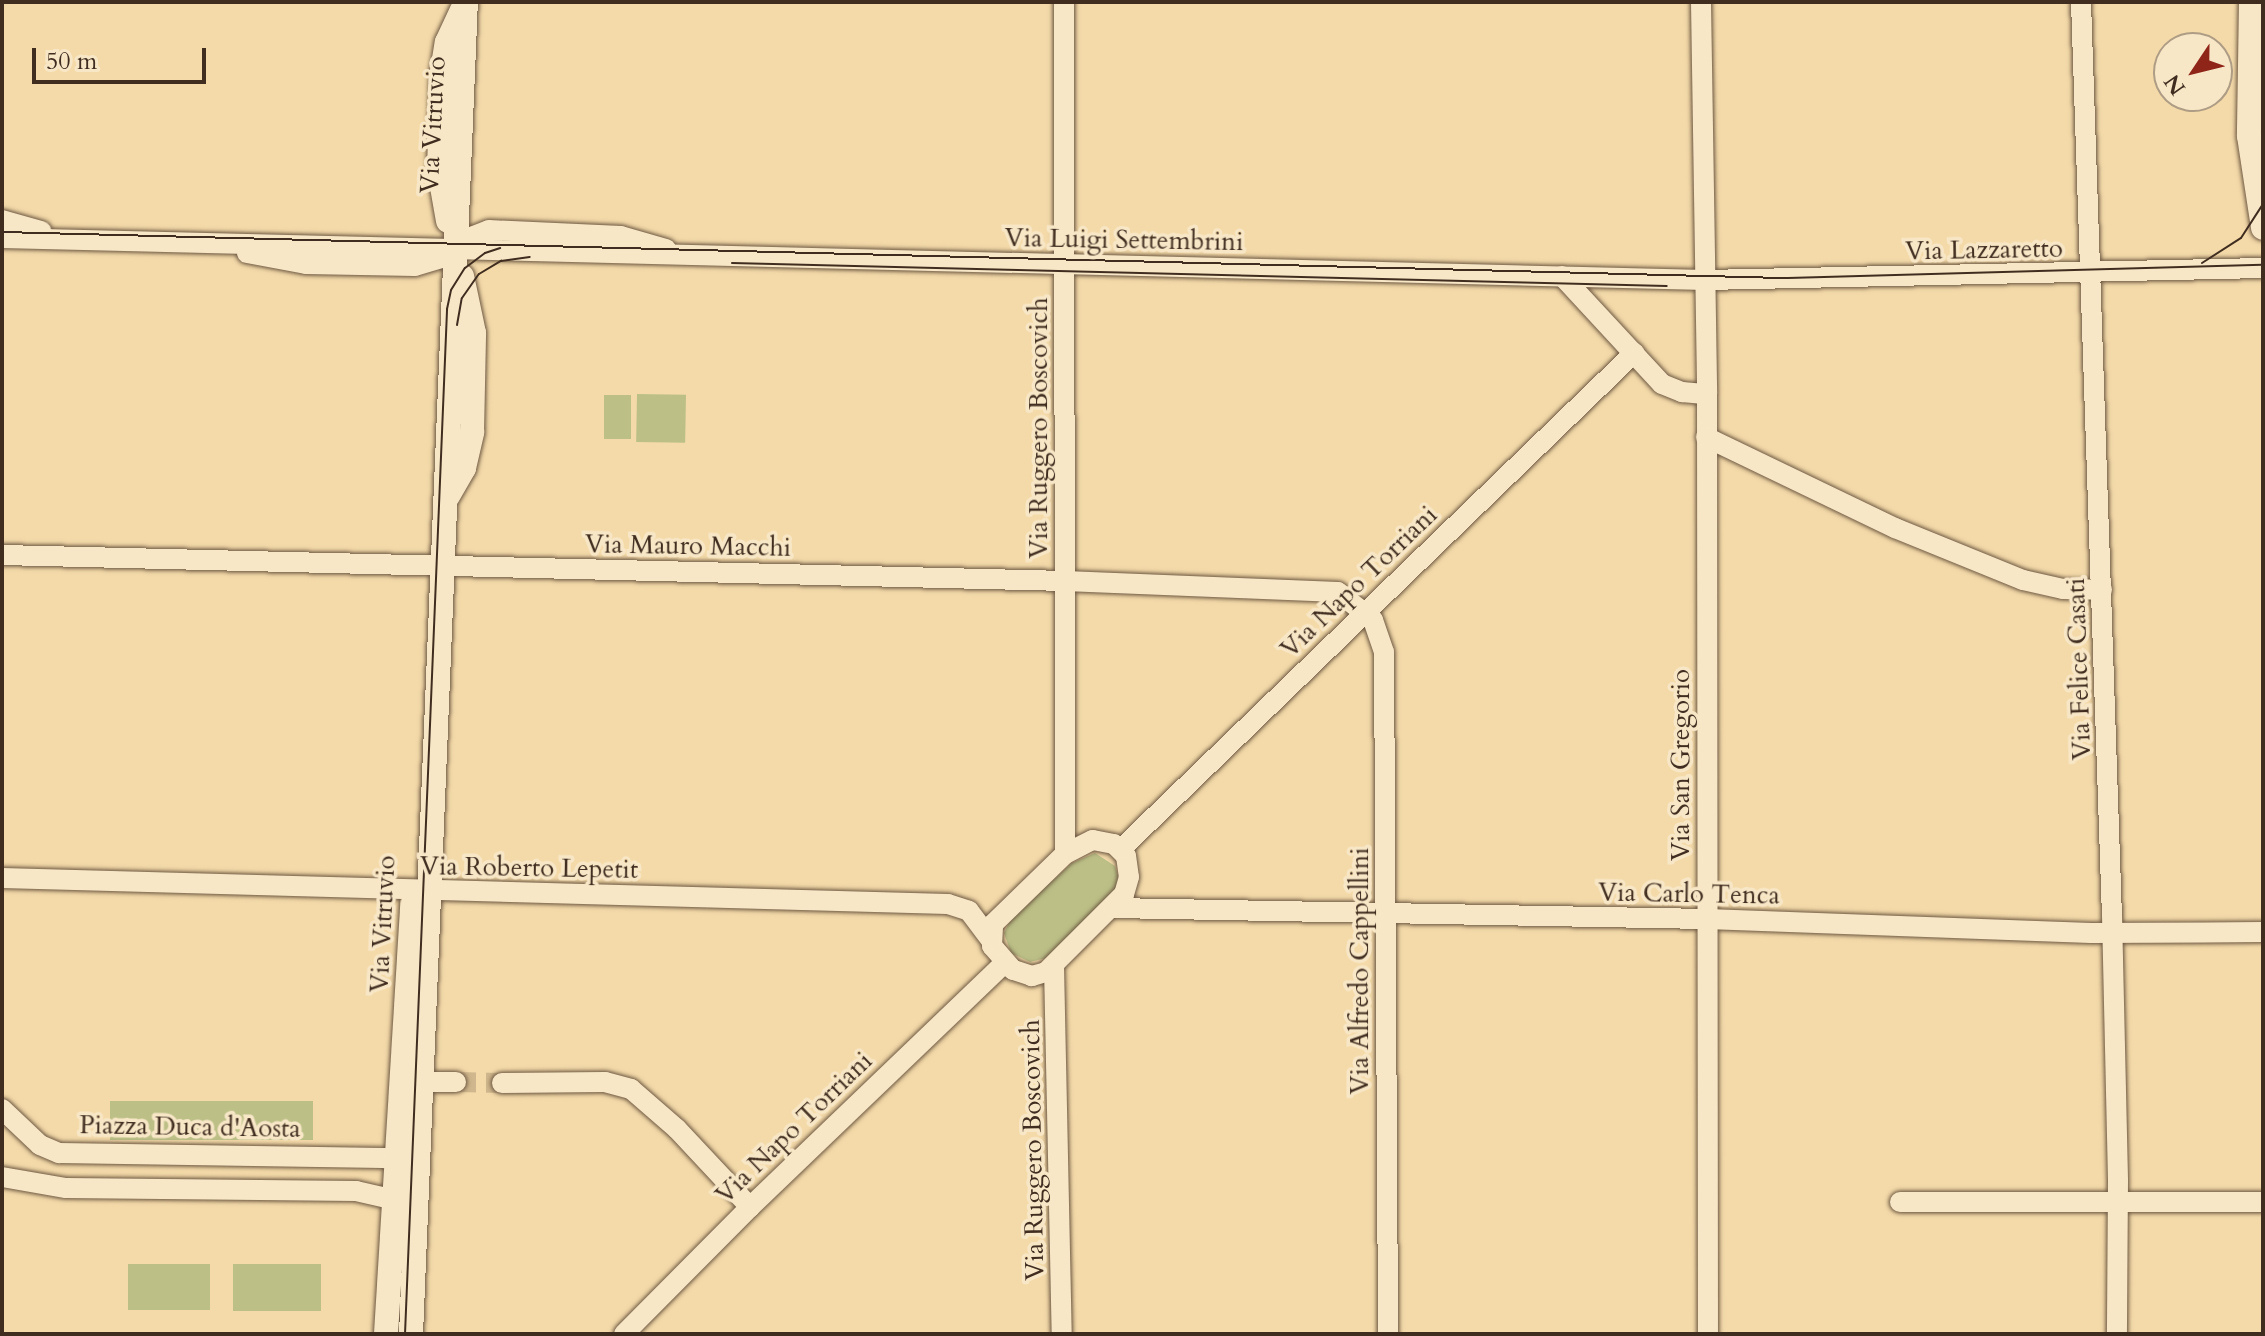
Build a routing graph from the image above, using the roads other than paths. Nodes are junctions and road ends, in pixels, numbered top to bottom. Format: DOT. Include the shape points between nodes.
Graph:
graph roads {
  1 [pos="466,2"];
  2 [pos="1064,2"];
  3 [pos="1701,2"];
  4 [pos="2081,2"];
  5 [pos="2251,2"];
  6 [pos="2,220"];
  7 [pos="2263,228"];
  8 [pos="2,238"];
  9 [pos="64,239"];
  10 [pos="455,250"];
  11 [pos="1065,266"];
  12 [pos="2263,268"];
  13 [pos="2089,274"];
  14 [pos="1562,276"];
  15 [pos="1705,280"];
  16 [pos="1634,353"];
  17 [pos="1707,394"];
  18 [pos="1706,437"];
  19 [pos="2,555"];
  20 [pos="442,566"];
  21 [pos="1065,581"];
  22 [pos="2102,590"];
  23 [pos="1366,612"];
  24 [pos="1121,849"];
  25 [pos="1065,854"];
  26 [pos="2,878"];
  27 [pos="421,891"];
  28 [pos="1113,908"];
  29 [pos="1386,913"];
  30 [pos="1707,919"];
  31 [pos="2263,932"];
  32 [pos="2112,933"];
  33 [pos="991,940"];
  34 [pos="1004,963"];
  35 [pos="1054,966"];
  36 [pos="412,1082"];
  37 [pos="456,1082"];
  38 [pos="502,1083"];
  39 [pos="2,1109"];
  40 [pos="395,1159"];
  41 [pos="417,1173"];
  42 [pos="2,1177"];
  43 [pos="392,1199"];
  44 [pos="1900,1202"];
  45 [pos="2263,1202"];
  46 [pos="2118,1204"];
  47 [pos="750,1207"];
  48 [pos="386,1334"];
  49 [pos="411,1334"];
  50 [pos="624,1334"];
  51 [pos="1062,1334"];
  52 [pos="1388,1334"];
  53 [pos="1708,1334"];
  54 [pos="2117,1334"];
  1 -- 10 [label="street, Via Vitruvio"];
  2 -- 11 [label="street, Via Ruggero Boscovich"];
  3 -- 15 [label="street, Via San Gregorio"];
  4 -- 13 [label="street, Via Felice Casati"];
  5 -- 7 [label="street" via="2249,136"];
  6 -- 9 [label="street, Via Luigi Settembrini"];
  8 -- 9 [label="street, Via Luigi Settembrini"];
  9 -- 10 [label="street, Via Luigi Settembrini"];
  10 -- 11 [label="street, Via Luigi Settembrini"];
  10 -- 20 [label="street, Via Vitruvio" via="473,322 472,432 464,468 445,502"];
  11 -- 14 [label="street, Via Luigi Settembrini"];
  11 -- 21 [label="street, Via Ruggero Boscovich"];
  12 -- 13 [label="street, Via Lazzaretto"];
  13 -- 15 [label="street, Via Lazzaretto"];
  13 -- 22 [label="street, Via Felice Casati"];
  14 -- 15 [label="street, Via Luigi Settembrini"];
  14 -- 16 [label="street"];
  15 -- 17 [label="street, Via San Gregorio"];
  16 -- 17 [label="street" via="1670,388"];
  16 -- 23 [label="street, Via Napo Torriani"];
  17 -- 18 [label="street, Via San Gregorio"];
  18 -- 22 [label="street" via="1895,528 2023,580"];
  18 -- 30 [label="street, Via San Gregorio"];
  19 -- 20 [label="street, Via Mauro Macchi"];
  20 -- 21 [label="street, Via Mauro Macchi"];
  20 -- 27 [label="street, Via Vitruvio" via="433,771 418,831"];
  21 -- 23 [label="street, Via Mauro Macchi" via="1329,591"];
  21 -- 25 [label="street, Via Ruggero Boscovich"];
  22 -- 32 [label="street, Via Felice Casati"];
  23 -- 24 [label="street, Via Napo Torriani"];
  23 -- 29 [label="street, Via Alfredo Cappellini" via="1384,652"];
  24 -- 25 [label="street" via="1093,840"];
  24 -- 28 [label="street" via="1129,877"];
  25 -- 33 [label="street" via="996,919"];
  26 -- 27 [label="street, Via Roberto Lepetit"];
  27 -- 33 [label="street, Via Roberto Lepetit" via="952,904 972,913"];
  27 -- 36 [label="street, Via Vitruvio"];
  28 -- 29 [label="street, Via Carlo Tenca"];
  28 -- 35 [label="street"];
  29 -- 30 [label="street, Via Carlo Tenca"];
  29 -- 52 [label="street, Via Alfredo Cappellini"];
  30 -- 32 [label="street, Via Carlo Tenca"];
  30 -- 53 [label="street, Via San Gregorio"];
  31 -- 32 [label="street, Via Carlo Tenca"];
  32 -- 46 [label="street, Via Felice Casati"];
  33 -- 34 [label="street, Via Roberto Lepetit"];
  34 -- 35 [label="street" via="1032,976"];
  34 -- 47 [label="street, Via Napo Torriani"];
  35 -- 51 [label="street, Via Ruggero Boscovich"];
  36 -- 37 [label="street"];
  36 -- 40 [label="street"];
  36 -- 41 [label="street"];
  38 -- 47 [label="street" via="624,1086 665,1117"];
  39 -- 40 [label="street, Piazza Duca d'Aosta" via="45,1149 59,1153"];
  40 -- 41 [label="street"];
  40 -- 43 [label="street"];
  41 -- 49 [label="street"];
  42 -- 43 [label="street" via="66,1188 356,1191"];
  43 -- 48 [label="street"];
  44 -- 46 [label="street"];
  45 -- 46 [label="street"];
  46 -- 54 [label="street, Via Felice Casati"];
  47 -- 50 [label="street, Via Napo Torriani"];
}
